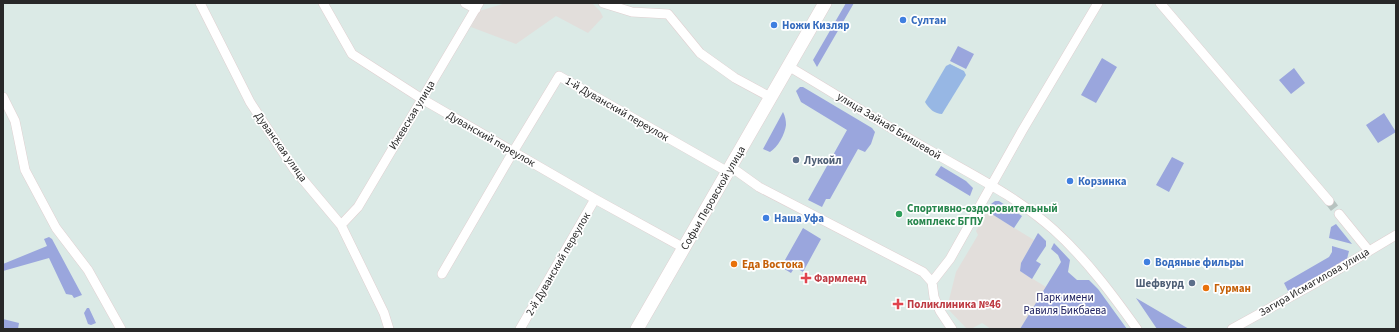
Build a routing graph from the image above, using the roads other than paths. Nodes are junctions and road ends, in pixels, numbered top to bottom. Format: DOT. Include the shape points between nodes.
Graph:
graph roads {
  1 [pos="200,3"];
  2 [pos="323,3"];
  3 [pos="465,3"];
  4 [pos="603,3"];
  5 [pos="825,3"];
  6 [pos="1098,3"];
  7 [pos="1160,3"];
  8 [pos="478,6"];
  9 [pos="788,66"];
  10 [pos="3,97"];
  11 [pos="770,97"];
  12 [pos="422,99"];
  13 [pos="513,152"];
  14 [pos="729,170"];
  15 [pos="991,185"];
  16 [pos="595,199"];
  17 [pos="1329,201"];
  18 [pos="1339,214"];
  19 [pos="341,225"];
  20 [pos="1396,235"];
  21 [pos="684,248"];
  22 [pos="1369,251"];
  23 [pos="442,274"];
  24 [pos="932,282"];
  25 [pos="121,329"];
  26 [pos="389,329"];
  27 [pos="520,329"];
  28 [pos="637,329"];
  29 [pos="952,329"];
  30 [pos="1137,329"];
  31 [pos="1232,329"];
  1 -- 19 [label="street, Дуванская улица" via="250,102 294,169"];
  2 -- 12 [label="street, Дуванский переулок" via="352,54"];
  3 -- 8 [label="street"];
  4 -- 11 [label="street" via="632,12 668,14 700,53 735,78"];
  5 -- 9 [label="main road, Софьи Перовской улица"];
  6 -- 15 [label="street"];
  7 -- 17 [label="street"];
  8 -- 12 [label="street, Ижевская улица"];
  9 -- 11 [label="main road, Софьи Перовской улица"];
  9 -- 15 [label="street, улица Зайнаб Биишевой"];
  10 -- 25 [label="street" via="15,121 25,170 56,228 88,270"];
  11 -- 14 [label="main road, Софьи Перовской улица"];
  12 -- 13 [label="street, Дуванский переулок"];
  12 -- 19 [label="street, Ижевская улица" via="358,207"];
  13 -- 14 [label="street, 1-й Дуванский переулок" via="559,76"];
  13 -- 16 [label="street, Дуванский переулок"];
  13 -- 23 [label="street, 1-й Дуванский переулок"];
  14 -- 21 [label="main road, Софьи Перовской улица"];
  14 -- 24 [label="street" via="923,272"];
  15 -- 24 [label="street" via="950,259"];
  15 -- 30 [label="street, улица Зайнаб Биишевой" via="1024,206 1054,230 1092,269"];
  16 -- 21 [label="street, Дуванский переулок"];
  16 -- 27 [label="street, 2-й Дуванский переулок"];
  18 -- 22 [label="street"];
  19 -- 26 [label="street, Дуванская улица" via="384,313"];
  20 -- 22 [label="street, Загира Исмагилова улица"];
  21 -- 28 [label="main road, Софьи Перовской улица"];
  22 -- 31 [label="street, Загира Исмагилова улица"];
  24 -- 29 [label="street" via="934,297"];
}
